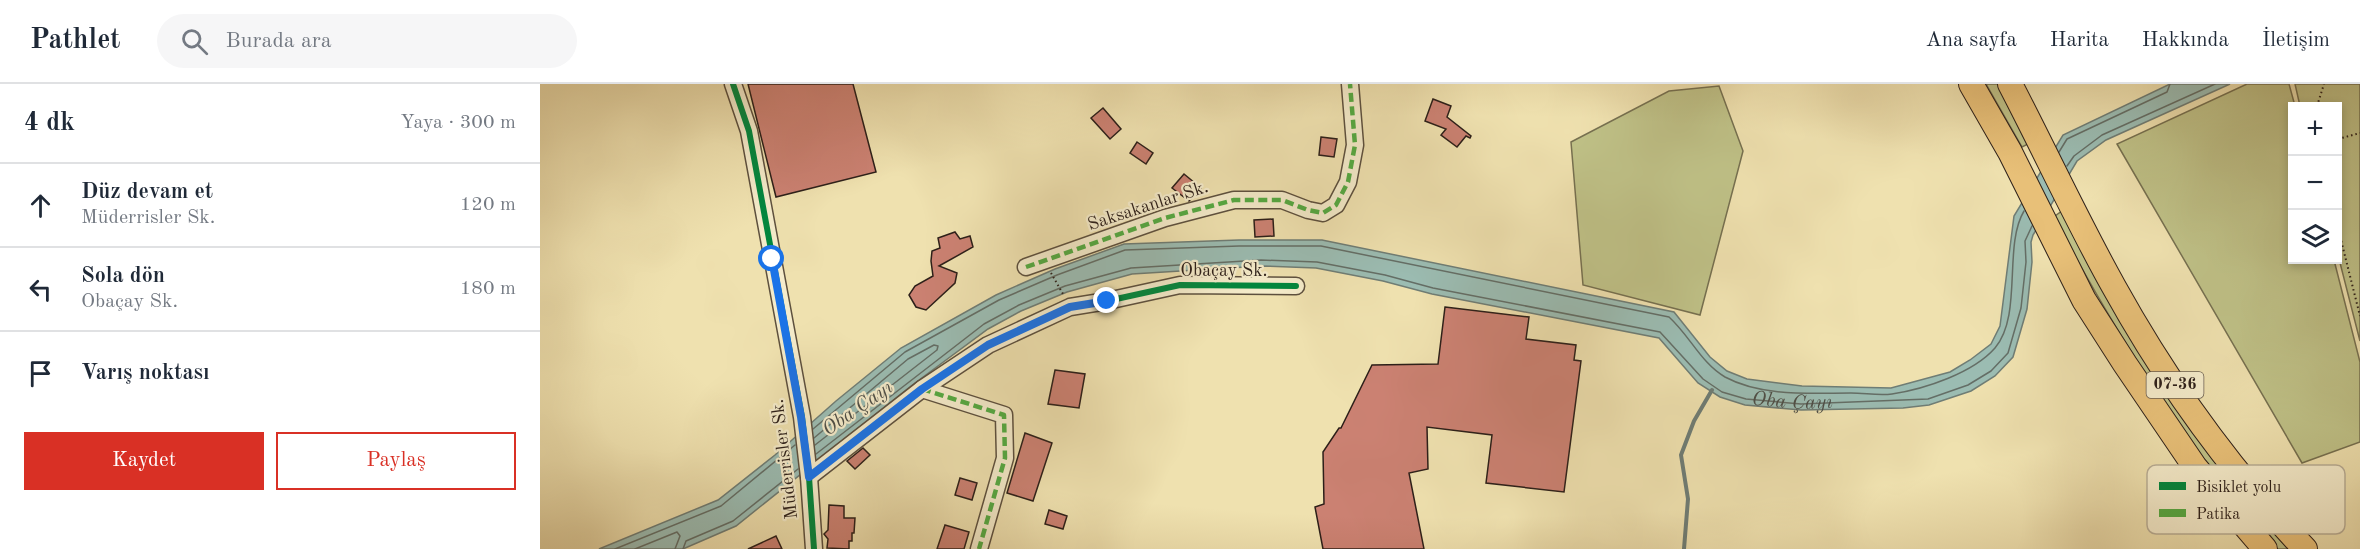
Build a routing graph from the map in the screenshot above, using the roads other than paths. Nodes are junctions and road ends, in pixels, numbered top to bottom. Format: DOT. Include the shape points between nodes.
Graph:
graph roads {
  1 [pos="734,84"];
  2 [pos="1350,84"];
  3 [pos="1971,84"];
  4 [pos="2010,84"];
  5 [pos="1026,267"];
  6 [pos="1296,286"];
  7 [pos="922,389"];
  8 [pos="2195,465"];
  9 [pos="2234,465"];
  10 [pos="809,477"];
  11 [pos="2253,534"];
  12 [pos="2292,534"];
  13 [pos="814,549"];
  14 [pos="979,549"];
  15 [pos="2265,549"];
  16 [pos="2305,549"];
  1 -- 10 [label="street, Müderrisler Sk." via="749,131"];
  2 -- 5 [label="street, Saksakanlar Sk." via="1355,145 1348,182 1336,205 1323,213 1282,200 1234,200 1165,218"];
  3 -- 8 [label="highway, 07-36" via="2010,152 2084,300"];
  4 -- 9 [label="highway, 07-36" via="2114,288 2187,403"];
  6 -- 7 [label="street, Obaçay Sk." via="1180,285 1070,307 988,345"];
  7 -- 10 [label="street, Obaçay Sk."];
  7 -- 14 [label="street" via="1004,414 1005,458"];
  10 -- 13 [label="street, Müderrisler Sk."];
  11 -- 15 [label="highway, 07-36"];
  12 -- 16 [label="highway, 07-36"];
}
